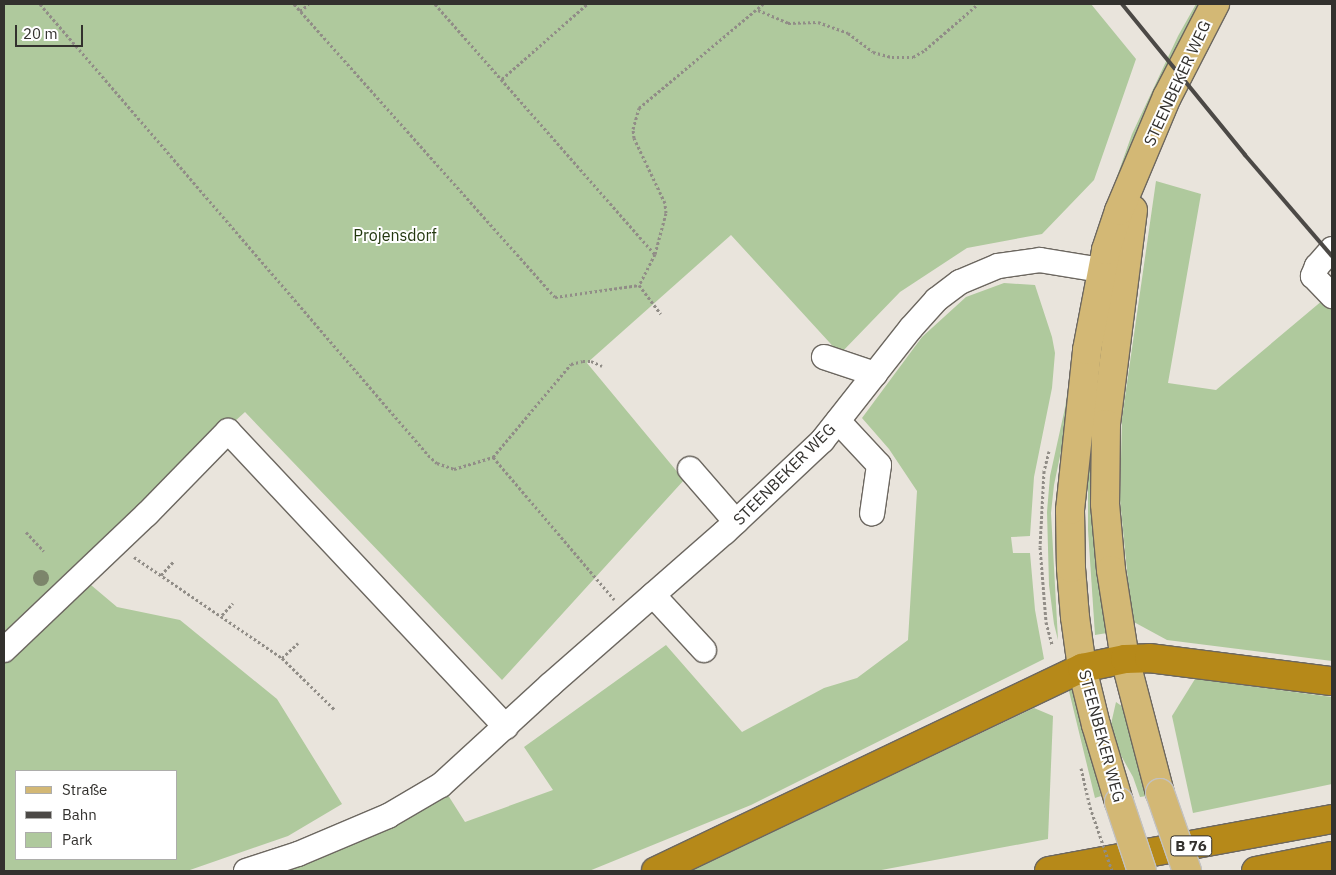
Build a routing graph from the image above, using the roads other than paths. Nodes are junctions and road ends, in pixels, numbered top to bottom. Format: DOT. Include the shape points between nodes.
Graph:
graph roads {
  1 [pos="1215,4"];
  2 [pos="1330,250"];
  3 [pos="1112,272"];
  4 [pos="1332,296"];
  5 [pos="824,357"];
  6 [pos="875,374"];
  7 [pos="838,421"];
  8 [pos="690,469"];
  9 [pos="872,514"];
  10 [pos="736,522"];
  11 [pos="653,595"];
  12 [pos="4,650"];
  13 [pos="704,650"];
  14 [pos="1125,659"];
  15 [pos="1082,668"];
  16 [pos="1332,681"];
  17 [pos="506,727"];
  18 [pos="1332,819"];
  19 [pos="1332,856"];
  20 [pos="246,871"];
  21 [pos="656,871"];
  22 [pos="1049,871"];
  23 [pos="1142,871"];
  24 [pos="1187,871"];
  25 [pos="1256,871"];
  1 -- 3 [label="main road, STEENBEKER WEG" via="1167,97 1118,212"];
  2 -- 4 [label="street" via="1313,276"];
  3 -- 6 [label="street, STEENBEKER WEG" via="1040,260 998,266 976,274 936,300"];
  3 -- 14 [label="main road, STEENBEKER WEG" via="1104,474 1111,570"];
  3 -- 15 [label="main road, STEENBEKER WEG" via="1086,350 1070,510 1074,616"];
  5 -- 6 [label="street"];
  6 -- 7 [label="street, STEENBEKER WEG"];
  7 -- 9 [label="street" via="880,465"];
  7 -- 10 [label="street, STEENBEKER WEG" via="822,441"];
  8 -- 10 [label="street"];
  10 -- 11 [label="street, STEENBEKER WEG"];
  11 -- 13 [label="street"];
  11 -- 17 [label="street, STEENBEKER WEG"];
  12 -- 17 [label="street" via="147,514 228,431"];
  14 -- 15 [label="highway"];
  14 -- 16 [label="highway" via="1163,660"];
  14 -- 24 [label="main road, STEENBEKER WEG, bridge" via="1160,793"];
  15 -- 21 [label="highway"];
  15 -- 23 [label="main road, STEENBEKER WEG, bridge" via="1096,725"];
  17 -- 20 [label="street, STEENBEKER WEG" via="441,785 388,816 298,854"];
  18 -- 22 [label="highway, B 76"];
  19 -- 25 [label="highway"];
}
